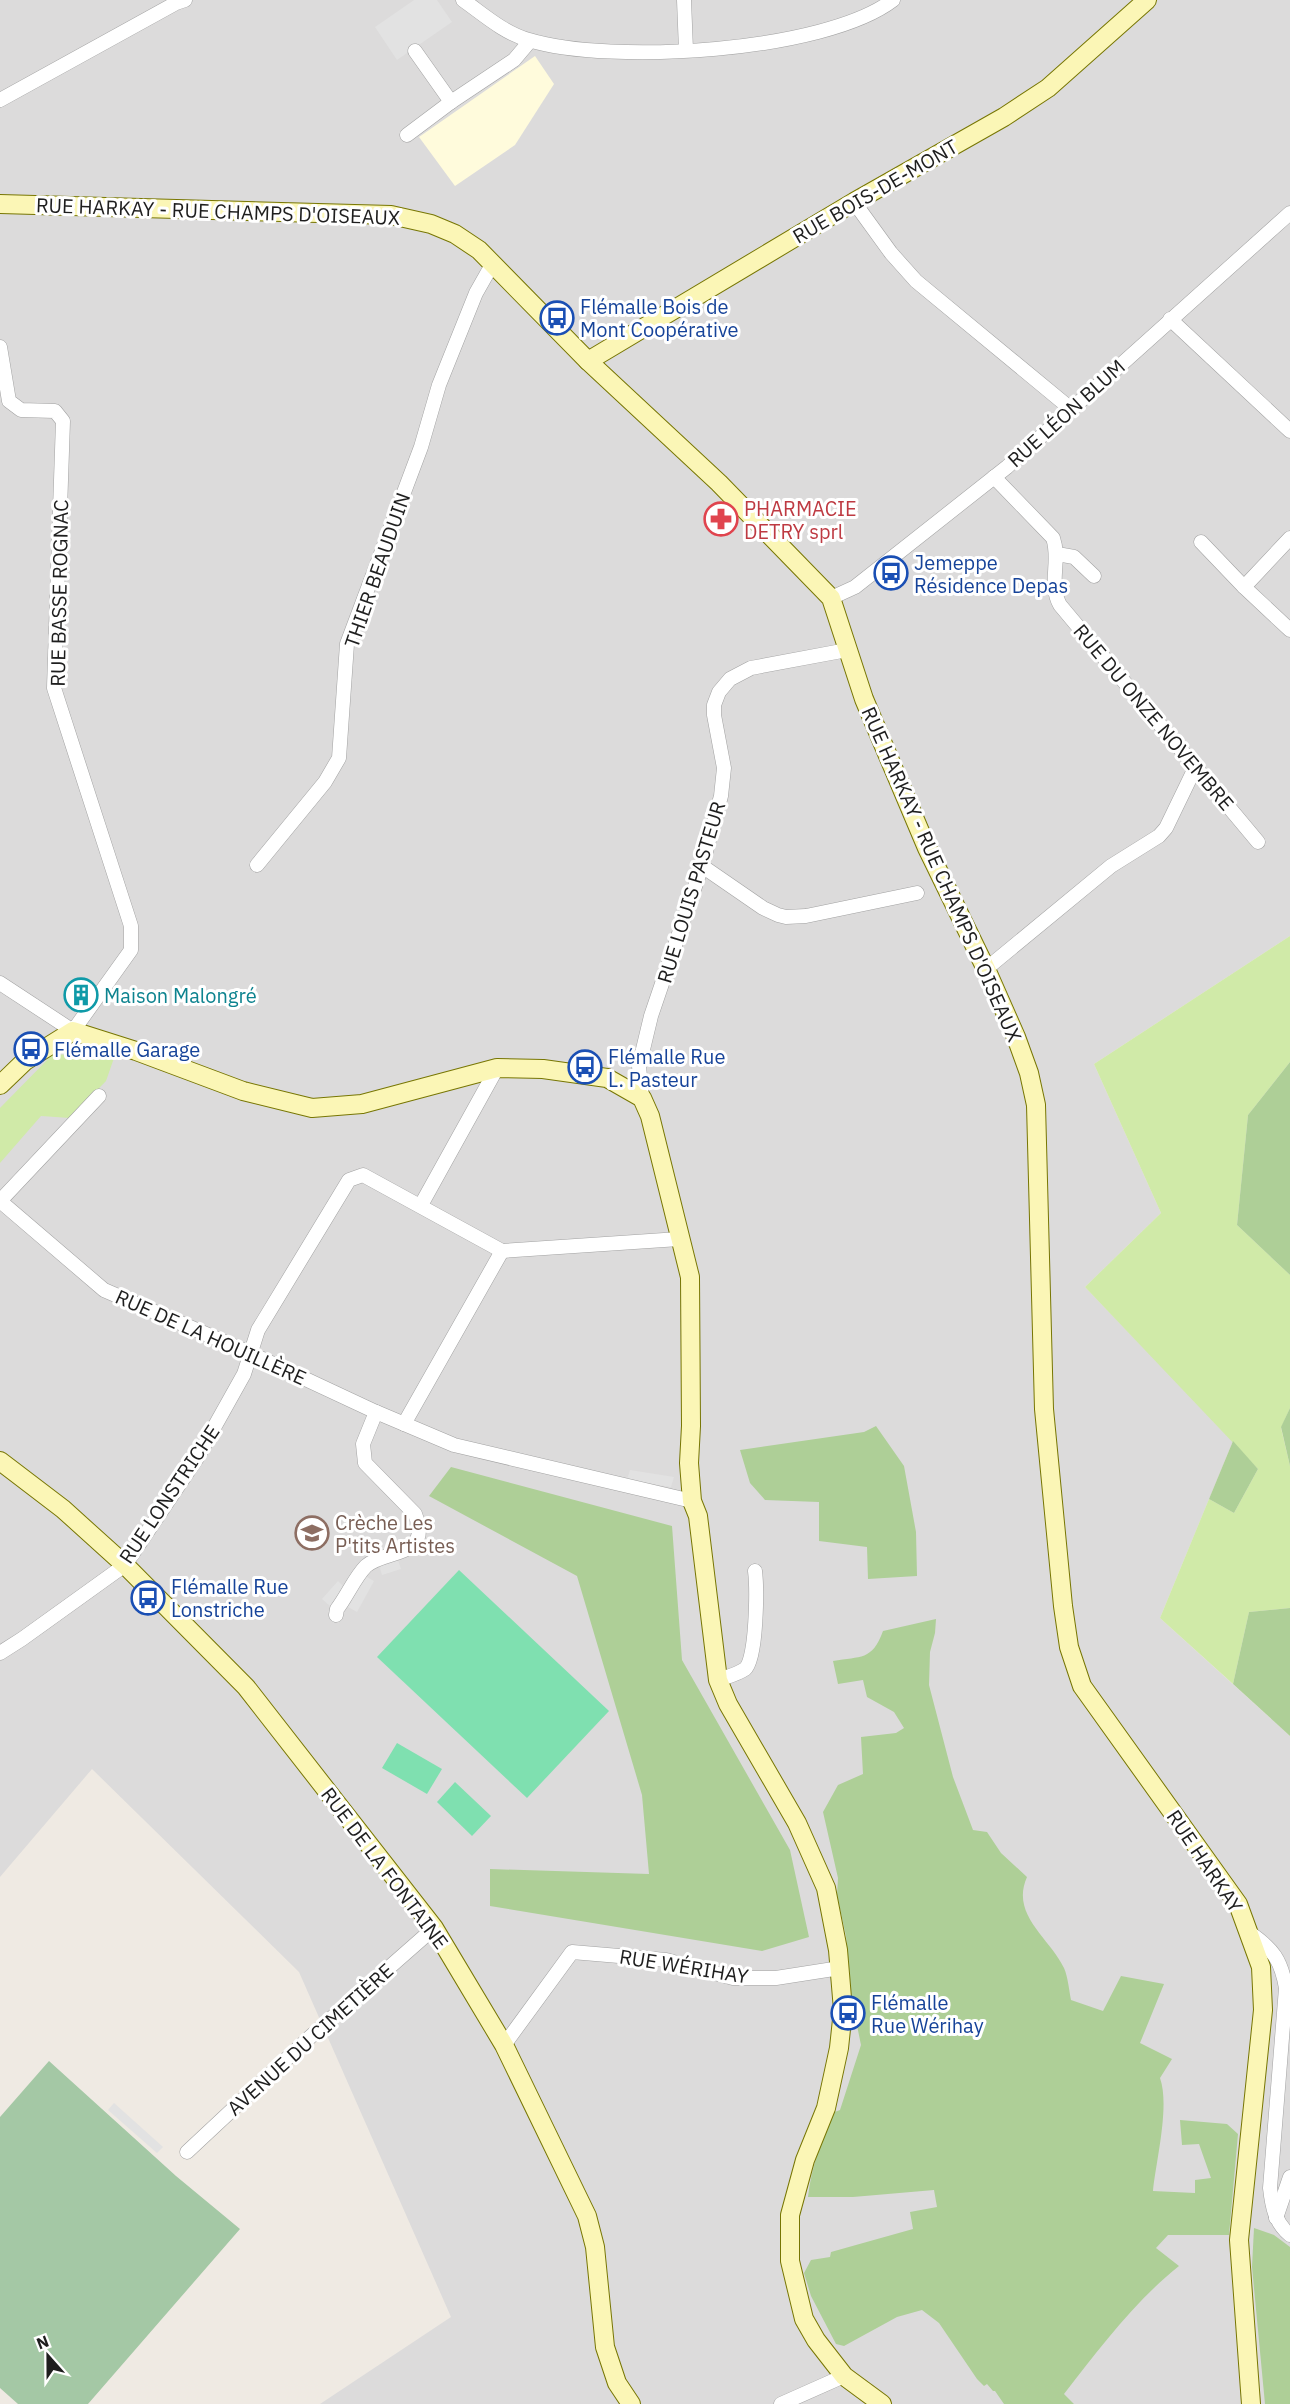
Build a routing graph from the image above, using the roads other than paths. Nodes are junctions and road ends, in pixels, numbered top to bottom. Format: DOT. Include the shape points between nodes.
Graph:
graph roads {
  1 [pos="185,0"];
  2 [pos="463,0"];
  3 [pos="684,0"];
  4 [pos="892,0"];
  5 [pos="1147,0"];
  6 [pos="530,41"];
  7 [pos="686,50"];
  8 [pos="415,51"];
  9 [pos="0,100"];
  10 [pos="451,102"];
  11 [pos="406,135"];
  12 [pos="854,202"];
  13 [pos="0,204"];
  14 [pos="1290,213"];
  15 [pos="494,263"];
  16 [pos="1170,319"];
  17 [pos="0,347"];
  18 [pos="588,361"];
  19 [pos="1071,409"];
  20 [pos="1290,431"];
  21 [pos="994,477"];
  22 [pos="1290,538"];
  23 [pos="1200,542"];
  24 [pos="1057,554"];
  25 [pos="1094,576"];
  26 [pos="1244,587"];
  27 [pos="831,598"];
  28 [pos="1290,630"];
  29 [pos="847,650"];
  30 [pos="1196,766"];
  31 [pos="1258,842"];
  32 [pos="257,865"];
  33 [pos="702,866"];
  34 [pos="917,893"];
  35 [pos="986,969"];
  36 [pos="0,983"];
  37 [pos="73,1031"];
  38 [pos="497,1068"];
  39 [pos="0,1085"];
  40 [pos="99,1096"];
  41 [pos="642,1098"];
  42 [pos="0,1201"];
  43 [pos="421,1205"];
  44 [pos="679,1239"];
  45 [pos="502,1251"];
  46 [pos="1043,1343"];
  47 [pos="252,1354"];
  48 [pos="376,1412"];
  49 [pos="404,1424"];
  50 [pos="0,1461"];
  51 [pos="692,1501"];
  52 [pos="125,1565"];
  53 [pos="755,1571"];
  54 [pos="336,1615"];
  55 [pos="0,1653"];
  56 [pos="718,1680"];
  57 [pos="434,1928"];
  58 [pos="1250,1933"];
  59 [pos="840,1968"];
  60 [pos="504,2045"];
  61 [pos="187,2152"];
  62 [pos="1290,2177"];
  63 [pos="1276,2218"];
  64 [pos="1290,2235"];
  65 [pos="844,2376"];
  66 [pos="630,2404"];
  67 [pos="781,2404"];
  68 [pos="882,2404"];
  69 [pos="1251,2404"];
  1 -- 9 [label="street"];
  2 -- 6 [label="street" via="498,26"];
  3 -- 7 [label="street"];
  4 -- 7 [label="street" via="867,16 818,32 753,44"];
  5 -- 12 [label="street, RUE BOIS-DE-MONT" via="1048,88"];
  6 -- 7 [label="street" via="595,50"];
  6 -- 10 [label="street" via="514,60"];
  8 -- 10 [label="street"];
  10 -- 11 [label="street"];
  12 -- 18 [label="street, RUE BOIS-DE-MONT"];
  12 -- 19 [label="street" via="916,281"];
  13 -- 15 [label="street, RUE HARKAY - RUE CHAMPS D'OISEAUX" via="404,217 455,234"];
  14 -- 16 [label="street, RUE LÉON BLUM"];
  15 -- 18 [label="street, RUE HARKAY - RUE CHAMPS D'OISEAUX"];
  15 -- 32 [label="street, THIER BEAUDUIN" via="477,293 439,385 347,644 339,758 325,782"];
  16 -- 19 [label="street, RUE LÉON BLUM"];
  16 -- 20 [label="street"];
  17 -- 37 [label="street, RUE BASSE ROGNAC" via="9,401 21,410 55,411 63,421 54,688 131,926 131,950"];
  18 -- 27 [label="street, RUE HARKAY - RUE CHAMPS D'OISEAUX" via="719,483"];
  19 -- 21 [label="street, RUE LÉON BLUM"];
  21 -- 24 [label="street" via="1053,538"];
  21 -- 27 [label="street, RUE LÉON BLUM" via="855,587"];
  22 -- 26 [label="street"];
  23 -- 26 [label="street"];
  24 -- 25 [label="street" via="1074,557"];
  24 -- 30 [label="street, RUE DU ONZE NOVEMBRE" via="1054,588 1060,605"];
  26 -- 28 [label="street"];
  27 -- 29 [label="street, RUE HARKAY - RUE CHAMPS D'OISEAUX"];
  29 -- 33 [label="street, RUE LOUIS PASTEUR" via="755,667 738,674 719,692 714,715 724,778"];
  29 -- 35 [label="street, RUE HARKAY - RUE CHAMPS D'OISEAUX" via="927,848"];
  30 -- 31 [label="street, RUE DU ONZE NOVEMBRE"];
  30 -- 35 [label="street" via="1159,836 1111,866"];
  33 -- 34 [label="street" via="778,915 806,916"];
  33 -- 41 [label="street, RUE LOUIS PASTEUR" via="651,1016 639,1066"];
  35 -- 46 [label="street, RUE HARKAY - RUE CHAMPS D'OISEAUX" via="1029,1073 1036,1106"];
  36 -- 37 [label="street"];
  37 -- 38 [label="street" via="243,1091 312,1108 362,1104"];
  37 -- 39 [label="street" via="25,1061"];
  38 -- 41 [label="street" via="543,1069 607,1078"];
  38 -- 43 [label="street"];
  40 -- 42 [label="street"];
  41 -- 44 [label="street" via="650,1116"];
  42 -- 47 [label="street, RUE DE LA HOUILLÈRE" via="104,1290"];
  43 -- 45 [label="street, RUE LONSTRICHE"];
  43 -- 47 [label="street, RUE LONSTRICHE" via="363,1175 349,1180 258,1330"];
  44 -- 45 [label="street"];
  44 -- 51 [label="street" via="690,1277"];
  45 -- 49 [label="street"];
  46 -- 58 [label="street, RUE HARKAY" via="1044,1409 1062,1606 1069,1647 1082,1686 1238,1904"];
  47 -- 48 [label="street, RUE DE LA HOUILLÈRE"];
  47 -- 52 [label="street, RUE LONSTRICHE" via="196,1458"];
  48 -- 49 [label="street, RUE DE LA HOUILLÈRE"];
  48 -- 54 [label="street" via="363,1444 365,1463 414,1514 417,1535 407,1550 364,1568"];
  49 -- 51 [label="street, RUE DE LA HOUILLÈRE" via="454,1445"];
  50 -- 52 [label="street, RUE DE LA FONTAINE" via="63,1509"];
  51 -- 56 [label="street" via="698,1516"];
  52 -- 55 [label="street, RUE LONSTRICHE"];
  52 -- 57 [label="street, RUE DE LA FONTAINE" via="246,1687"];
  53 -- 56 [label="street" via="757,1596 751,1659 746,1668"];
  56 -- 59 [label="street" via="797,1823 826,1888"];
  57 -- 60 [label="street, RUE DE LA FONTAINE"];
  57 -- 61 [label="street, AVENUE DU CIMETIÈRE" via="309,2037"];
  58 -- 63 [label="street" via="1269,1946 1277,1958 1286,1988 1270,2188"];
  58 -- 69 [label="street, RUE HARKAY" via="1261,1966 1263,2010 1239,2240"];
  59 -- 60 [label="street, RUE WÉRIHAY" via="777,1978 733,1978 666,1960 572,1952"];
  59 -- 65 [label="street" via="843,2010 839,2048 826,2108 805,2160 790,2215 790,2261 804,2319"];
  60 -- 66 [label="street, RUE DE LA FONTAINE" via="586,2216 595,2247 605,2347 616,2383"];
  62 -- 63 [label="street"];
  63 -- 64 [label="street"];
  65 -- 67 [label="street"];
  65 -- 68 [label="street"];
}
